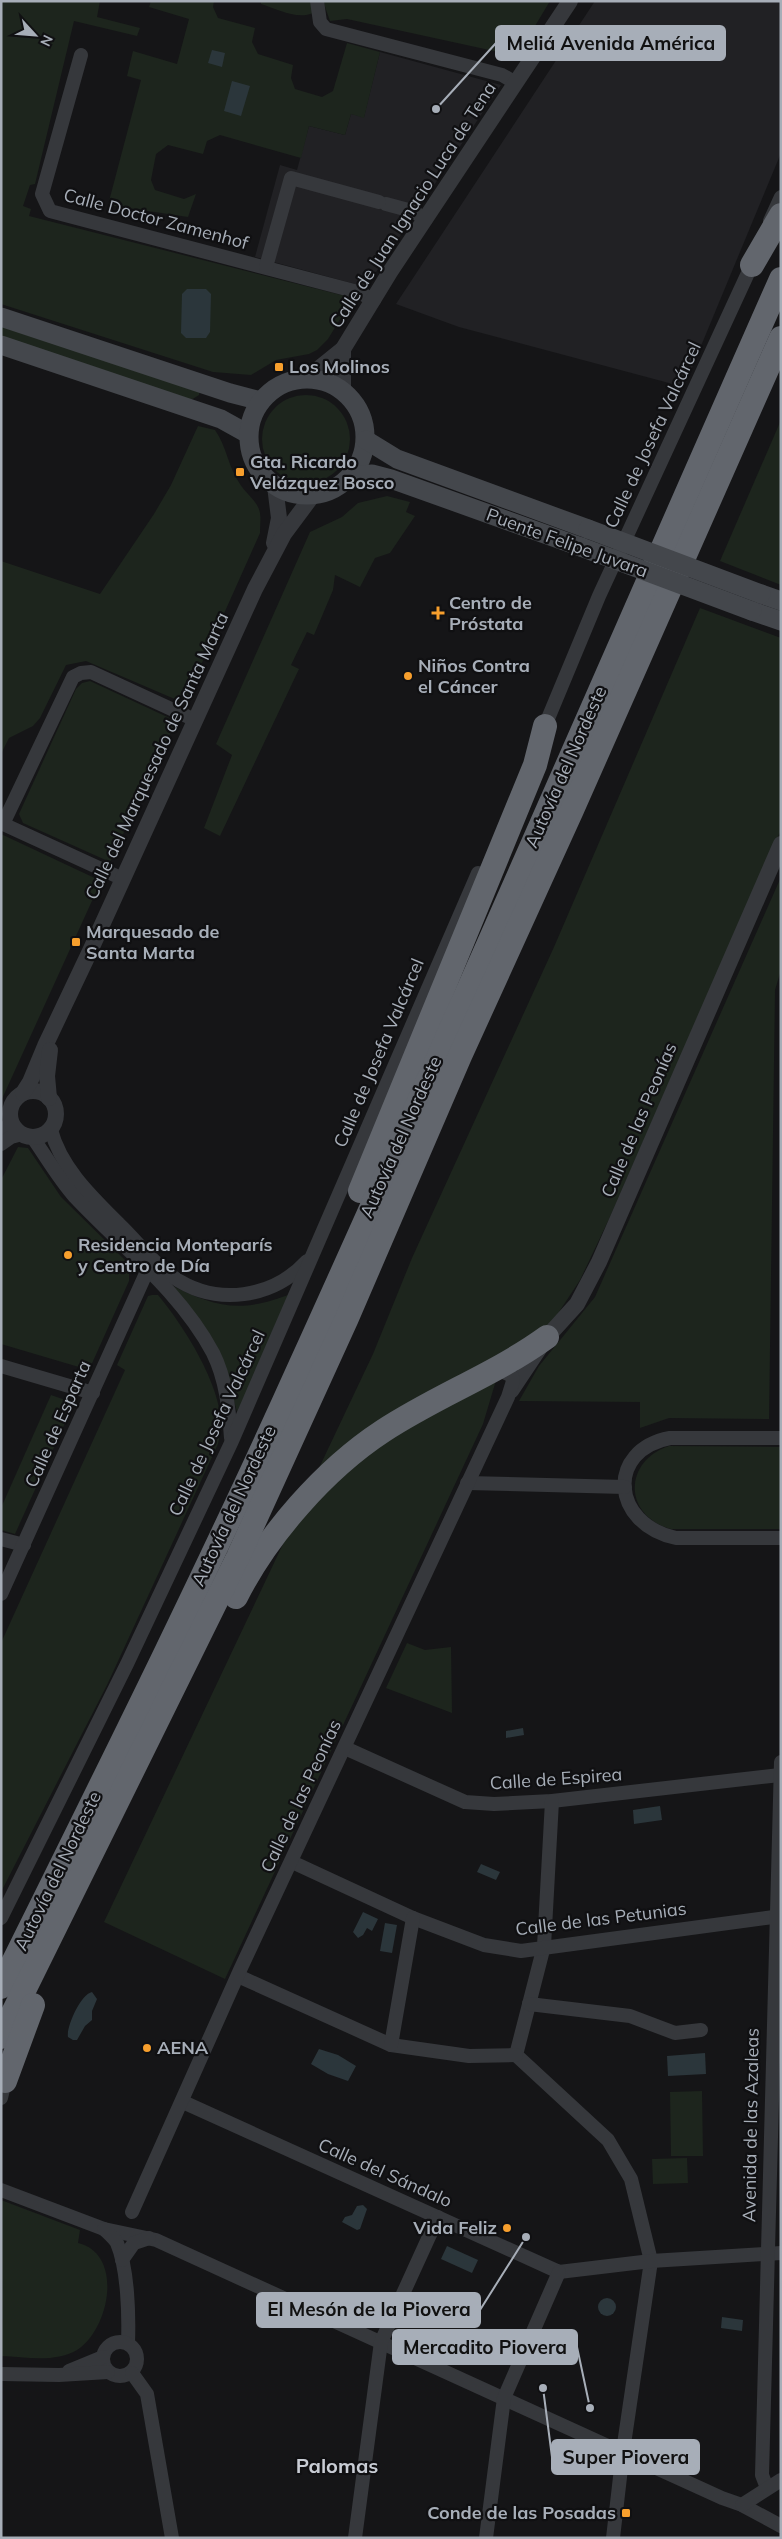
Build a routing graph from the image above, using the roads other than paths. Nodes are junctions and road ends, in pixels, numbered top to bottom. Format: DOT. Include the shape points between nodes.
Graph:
graph roads {
  1 [pos="317,1"];
  2 [pos="570,1"];
  3 [pos="81,55"];
  4 [pos="516,84"];
  5 [pos="781,197"];
  6 [pos="781,215"];
  7 [pos="426,219"];
  8 [pos="752,265"];
  9 [pos="266,267"];
  10 [pos="781,279"];
  11 [pos="374,300"];
  12 [pos="1,317"];
  13 [pos="781,338"];
  14 [pos="1,345"];
  15 [pos="343,348"];
  16 [pos="307,378"];
  17 [pos="343,391"];
  18 [pos="261,401"];
  19 [pos="248,434"];
  20 [pos="366,440"];
  21 [pos="350,476"];
  22 [pos="275,486"];
  23 [pos="313,496"];
  24 [pos="270,560"];
  25 [pos="781,601"];
  26 [pos="781,621"];
  27 [pos="195,720"];
  28 [pos="545,726"];
  29 [pos="781,844"];
  30 [pos="123,879"];
  31 [pos="57,1024"];
  32 [pos="23,1093"];
  33 [pos="49,1098"];
  34 [pos="11,1120"];
  35 [pos="51,1130"];
  36 [pos="28,1136"];
  37 [pos="1,1137"];
  38 [pos="1,1144"];
  39 [pos="313,1255"];
  40 [pos="148,1269"];
  41 [pos="547,1336"];
  42 [pos="1,1366"];
  43 [pos="300,1368"];
  44 [pos="498,1369"];
  45 [pos="93,1393"];
  46 [pos="508,1397"];
  47 [pos="781,1438"];
  48 [pos="232,1441"];
  49 [pos="468,1483"];
  50 [pos="625,1486"];
  51 [pos="781,1538"];
  52 [pos="1,1539"];
  53 [pos="24,1545"];
  54 [pos="1,1594"];
  55 [pos="346,1748"];
  56 [pos="781,1762"];
  57 [pos="780,1775"];
  58 [pos="552,1801"];
  59 [pos="114,1809"];
  60 [pos="100,1838"];
  61 [pos="292,1862"];
  62 [pos="778,1916"];
  63 [pos="1,1918"];
  64 [pos="413,1918"];
  65 [pos="544,1946"];
  66 [pos="238,1976"];
  67 [pos="1,1987"];
  68 [pos="529,2004"];
  69 [pos="701,2030"];
  70 [pos="1,2037"];
  71 [pos="391,2045"];
  72 [pos="516,2055"];
  73 [pos="3,2090"];
  74 [pos="183,2102"];
  75 [pos="1,2190"];
  76 [pos="132,2212"];
  77 [pos="438,2217"];
  78 [pos="104,2229"];
  79 [pos="150,2238"];
  80 [pos="774,2253"];
  81 [pos="122,2260"];
  82 [pos="651,2261"];
  83 [pos="560,2272"];
  84 [pos="381,2342"];
  85 [pos="128,2343"];
  86 [pos="103,2356"];
  87 [pos="108,2372"];
  88 [pos="132,2373"];
  89 [pos="1,2374"];
  90 [pos="59,2375"];
  91 [pos="504,2398"];
  92 [pos="623,2451"];
  93 [pos="781,2480"];
  94 [pos="767,2488"];
  95 [pos="742,2505"];
  96 [pos="781,2526"];
  97 [pos="172,2538"];
  98 [pos="354,2538"];
  99 [pos="486,2538"];
  100 [pos="613,2538"];
  1 -- 4 [label="street, Calle de Juan Ignacio Luca de Tena" via="320,22 326,28 502,75"];
  2 -- 4 [label="street, Calle de Juan Ignacio Luca de Tena"];
  3 -- 9 [label="street, Calle Doctor Zamenhof" via="42,194 50,211"];
  4 -- 7 [label="street, Calle de Juan Ignacio Luca de Tena"];
  5 -- 8 [label="street, Calle de Josefa Valcárcel"];
  6 -- 8 [label="highway"];
  7 -- 9 [label="street, Calle Doctor Zamenhof" via="412,210 291,178"];
  7 -- 11 [label="street, Calle de Juan Ignacio Luca de Tena"];
  8 -- 28 [label="street, Calle de Josefa Valcárcel" via="599,596"];
  9 -- 11 [label="street, Calle Doctor Zamenhof" via="358,292"];
  10 -- 43 [label="highway, Autovía del Nordeste"];
  11 -- 15 [label="street, Calle de Juan Ignacio Luca de Tena"];
  12 -- 18 [label="main road"];
  13 -- 59 [label="highway, Autovía del Nordeste" via="460,1056 343,1327 238,1557"];
  14 -- 19 [label="main road" via="221,419"];
  15 -- 16 [label="street, Calle de Juan Ignacio Luca de Tena"];
  15 -- 17 [label="street, Calle de Juan Ignacio Luca de Tena"];
  16 -- 17 [label="main road" via="320,379"];
  16 -- 18 [label="main road" via="285,382"];
  17 -- 20 [label="main road" via="360,412"];
  18 -- 19 [label="main road" via="252,416"];
  19 -- 22 [label="main road" via="255,464"];
  20 -- 21 [label="main road" via="361,459"];
  20 -- 25 [label="main road, Puente Felipe Juvara, bridge" via="397,460"];
  21 -- 23 [label="main road" via="338,487"];
  21 -- 26 [label="main road, Puente Felipe Juvara, bridge" via="372,474 391,479"];
  22 -- 23 [label="main road" via="288,493"];
  22 -- 24 [label="street, Calle del Marquesado de Santa Marta" via="279,518"];
  23 -- 24 [label="street, Calle del Marquesado de Santa Marta" via="294,518"];
  24 -- 27 [label="street, Calle del Marquesado de Santa Marta"];
  27 -- 30 [label="street, Calle del Marquesado de Santa Marta"];
  27 -- 30 [label="street" via="91,672 81,672 73,677 3,824"];
  28 -- 39 [label="street, Calle de Josefa Valcárcel" via="428,984"];
  28 -- 43 [label="highway" via="535,765 311,1316"];
  29 -- 41 [label="street, Calle de las Peonías" via="600,1262 578,1304"];
  30 -- 31 [label="street, Calle del Marquesado de Santa Marta"];
  31 -- 32 [label="street, Calle del Marquesado de Santa Marta"];
  31 -- 33 [label="street, Calle del Marquesado de Santa Marta" via="48,1059"];
  32 -- 33 [label="street" via="36,1092"];
  32 -- 34 [label="street" via="12,1104"];
  33 -- 35 [label="street" via="56,1113"];
  34 -- 36 [label="street" via="14,1127"];
  34 -- 37 [label="street"];
  35 -- 36 [label="street" via="42,1136"];
  35 -- 39 [label="street" via="54,1143 92,1197 172,1276 186,1284 216,1294 252,1294 282,1282"];
  36 -- 38 [label="street" via="11,1137"];
  36 -- 40 [label="street" via="75,1196"];
  39 -- 48 [label="street, Calle de Josefa Valcárcel"];
  40 -- 45 [label="street, Calle de Esparta"];
  40 -- 48 [label="street" via="195,1324 213,1354 226,1390"];
  41 -- 44 [label="highway"];
  41 -- 46 [label="street, Calle de las Peonías"];
  42 -- 45 [label="street"];
  43 -- 67 [label="highway, Autovía del Nordeste" via="154,1677"];
  44 -- 46 [label="street, Calle de las Peonías" via="512,1376 514,1381"];
  44 -- 59 [label="highway" via="382,1431 334,1470 289,1518 249,1571 201,1664"];
  45 -- 53 [label="street, Calle de Esparta"];
  46 -- 49 [label="street, Calle de las Peonías"];
  47 -- 50 [label="street" via="670,1438 655,1441 634,1458"];
  48 -- 63 [label="street, Calle de Josefa Valcárcel" via="127,1664"];
  49 -- 50 [label="street"];
  49 -- 55 [label="street, Calle de las Peonías"];
  50 -- 51 [label="street" via="630,1510 645,1526 660,1534 676,1538"];
  52 -- 53 [label="street"];
  53 -- 54 [label="street, Calle de Esparta"];
  55 -- 58 [label="street, Calle de Espirea" via="465,1802"];
  55 -- 61 [label="street, Calle de las Peonías"];
  56 -- 57 [label="street, Avenida de las Azaleas"];
  57 -- 58 [label="street, Calle de Espirea"];
  57 -- 62 [label="street, Avenida de las Azaleas"];
  58 -- 65 [label="street"];
  59 -- 60 [label="highway, Autovía del Nordeste"];
  60 -- 70 [label="highway, Autovía del Nordeste"];
  60 -- 73 [label="highway" via="62,1943 24,2024"];
  61 -- 64 [label="street, Calle de las Petunias"];
  61 -- 66 [label="street, Calle de las Peonías"];
  62 -- 65 [label="street, Calle de las Petunias"];
  62 -- 80 [label="street, Avenida de las Azaleas"];
  64 -- 65 [label="street, Calle de las Petunias" via="484,1945 522,1950"];
  64 -- 71 [label="street"];
  65 -- 68 [label="street"];
  66 -- 71 [label="street"];
  66 -- 74 [label="street, Calle de las Peonías"];
  68 -- 69 [label="street" via="630,2016 675,2033"];
  68 -- 72 [label="street"];
  71 -- 72 [label="street" via="469,2056"];
  72 -- 82 [label="street" via="608,2140 631,2179"];
  74 -- 76 [label="street, Calle de las Peonías"];
  74 -- 77 [label="street, Calle del Sándalo"];
  75 -- 78 [label="street"];
  77 -- 83 [label="street, Calle del Sándalo"];
  77 -- 84 [label="street"];
  78 -- 79 [label="street"];
  78 -- 81 [label="street" via="116,2242"];
  79 -- 81 [label="street" via="134,2243"];
  79 -- 84 [label="street"];
  80 -- 82 [label="street"];
  80 -- 94 [label="street, Avenida de las Azaleas" via="762,2475"];
  81 -- 85 [label="street" via="129,2313"];
  82 -- 83 [label="street"];
  82 -- 92 [label="street"];
  83 -- 91 [label="street"];
  84 -- 91 [label="street"];
  84 -- 98 [label="street"];
  85 -- 86 [label="street" via="117,2342 107,2347"];
  85 -- 88 [label="street" via="137,2357"];
  86 -- 87 [label="street" via="103,2365"];
  86 -- 90 [label="street"];
  87 -- 88 [label="street" via="115,2377"];
  87 -- 90 [label="street"];
  88 -- 97 [label="street" via="147,2394"];
  89 -- 90 [label="street"];
  91 -- 92 [label="street"];
  91 -- 99 [label="street"];
  92 -- 95 [label="street"];
  92 -- 100 [label="street"];
  93 -- 94 [label="street"];
  94 -- 95 [label="street"];
  95 -- 96 [label="street"];
}
